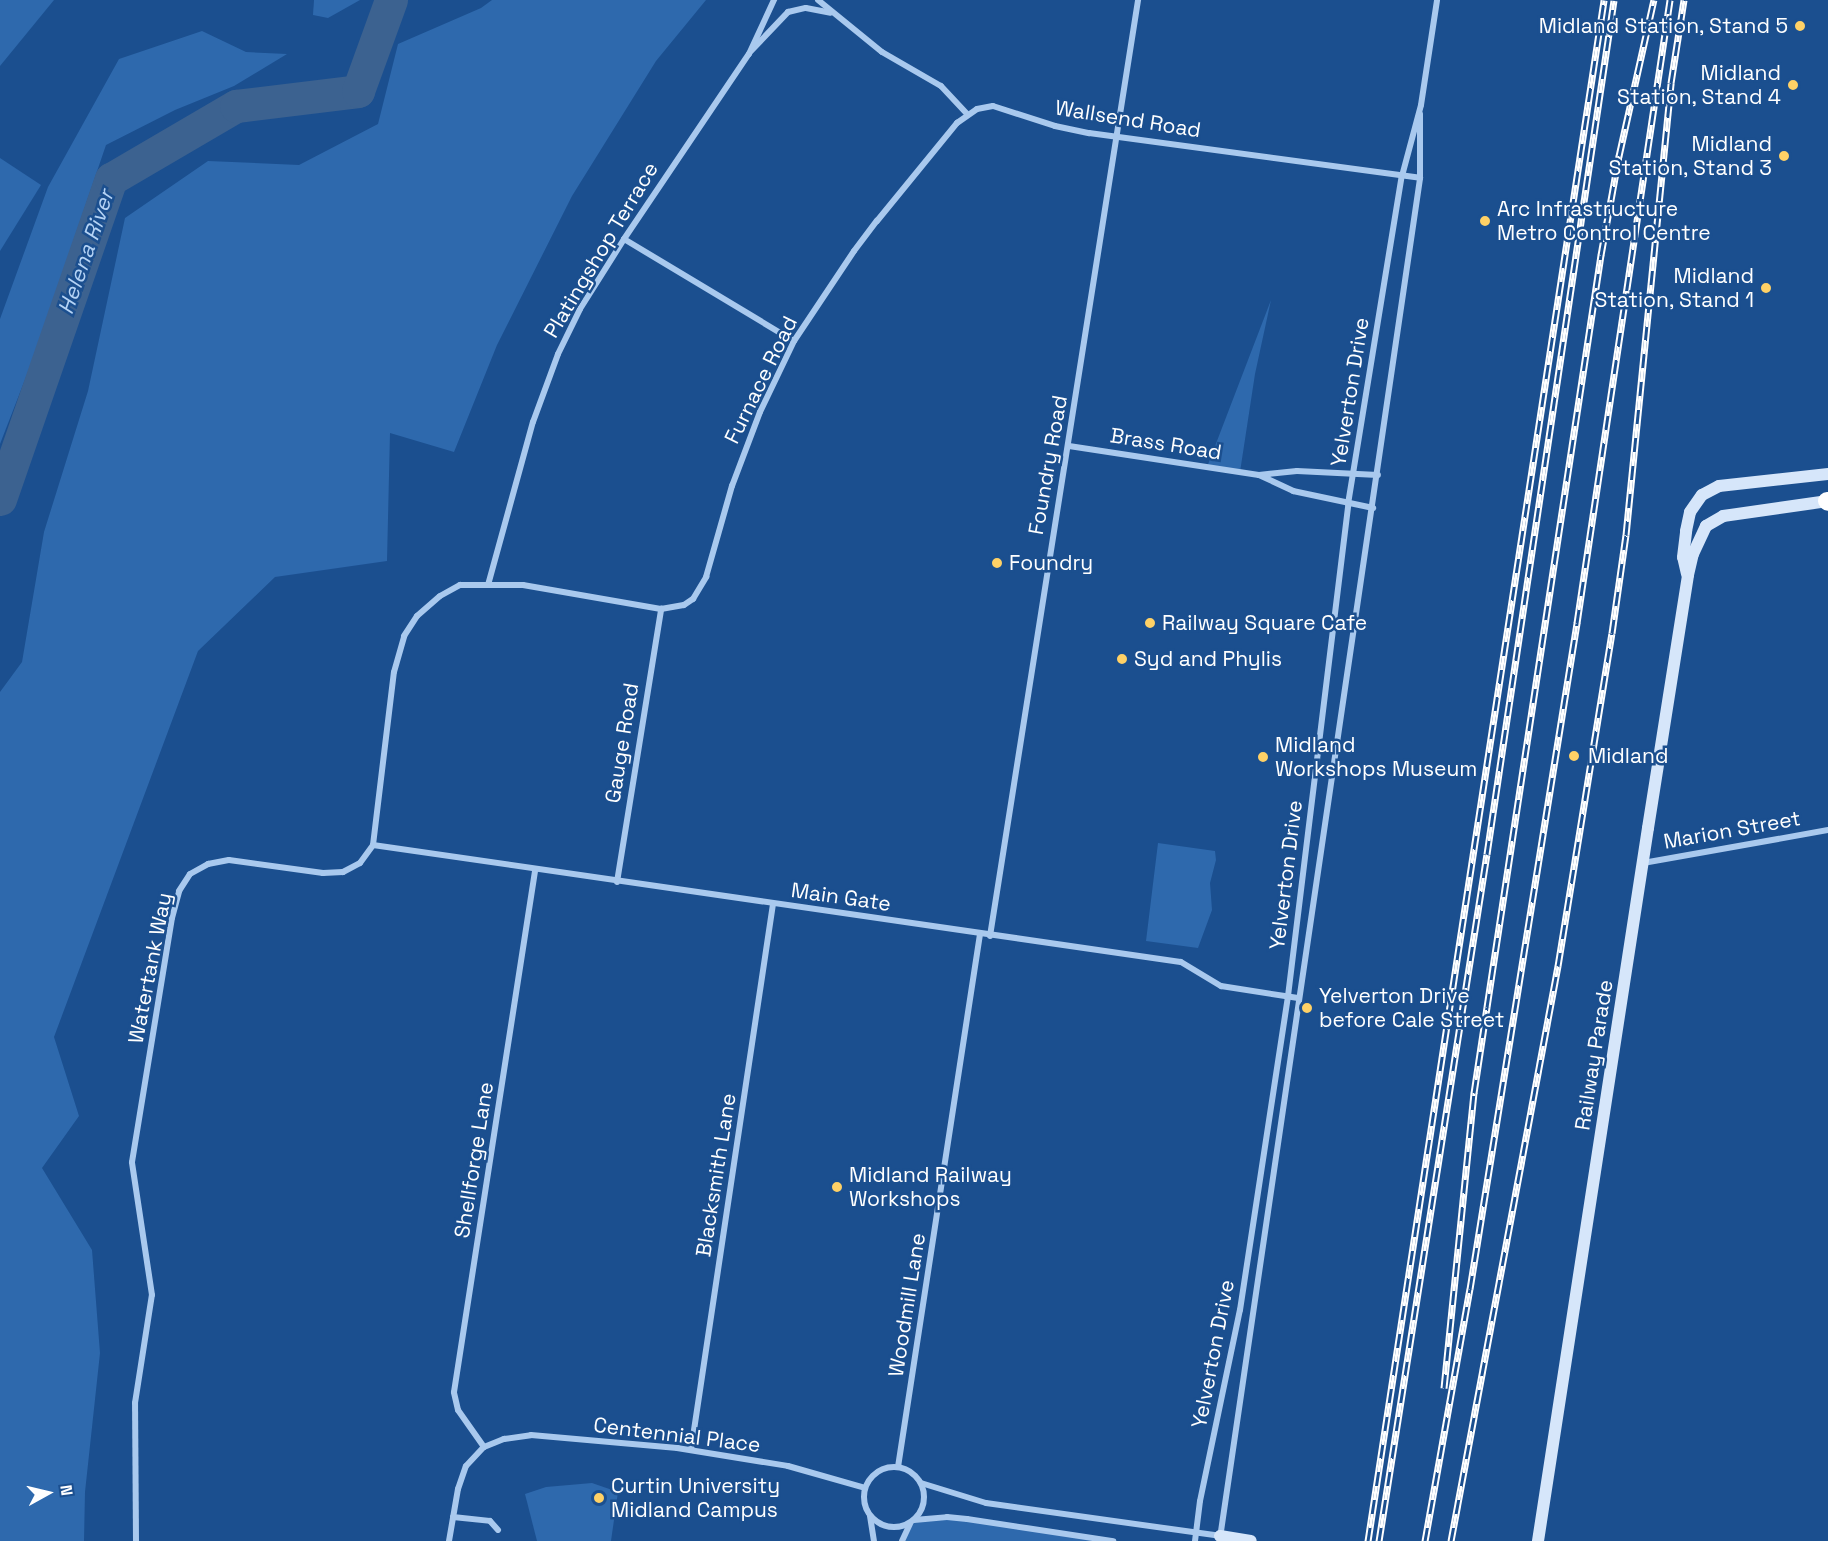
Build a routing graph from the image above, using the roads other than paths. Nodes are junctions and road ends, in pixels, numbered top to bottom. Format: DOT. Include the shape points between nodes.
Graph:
graph roads {
  1 [pos="774,0"];
  2 [pos="818,0"];
  3 [pos="1138,0"];
  4 [pos="1437,0"];
  5 [pos="832,14"];
  6 [pos="749,54"];
  7 [pos="1421,105"];
  8 [pos="967,114"];
  9 [pos="1118,136"];
  10 [pos="1402,176"];
  11 [pos="1420,178"];
  12 [pos="624,239"];
  13 [pos="794,341"];
  14 [pos="1069,446"];
  15 [pos="1353,474"];
  16 [pos="1828,474"];
  17 [pos="1259,475"];
  18 [pos="1378,475"];
  19 [pos="1828,501"];
  20 [pos="1348,504"];
  21 [pos="1373,508"];
  22 [pos="1688,575"];
  23 [pos="488,585"];
  24 [pos="660,609"];
  25 [pos="1828,830"];
  26 [pos="373,845"];
  27 [pos="1643,864"];
  28 [pos="535,871"];
  29 [pos="617,882"];
  30 [pos="773,904"];
  31 [pos="980,934"];
  32 [pos="990,936"];
  33 [pos="1288,996"];
  34 [pos="1298,998"];
  35 [pos="484,1447"];
  36 [pos="691,1450"];
  37 [pos="898,1467"];
  38 [pos="921,1483"];
  39 [pos="865,1488"];
  40 [pos="870,1516"];
  41 [pos="453,1517"];
  42 [pos="912,1522"];
  43 [pos="498,1530"];
  44 [pos="1195,1532"];
  45 [pos="1220,1538"];
  46 [pos="136,1541"];
  47 [pos="449,1541"];
  48 [pos="874,1541"];
  49 [pos="902,1541"];
  50 [pos="1113,1541"];
  51 [pos="1195,1541"];
  52 [pos="1251,1541"];
  53 [pos="1538,1541"];
  1 -- 6 [label="street"];
  2 -- 5 [label="street"];
  3 -- 9 [label="street, Foundry Road"];
  4 -- 7 [label="street, Yelverton Drive"];
  5 -- 6 [label="street" via="806,8 788,12"];
  5 -- 8 [label="street" via="882,52 941,86"];
  6 -- 12 [label="street, Platingshop Terrace"];
  7 -- 10 [label="street, Yelverton Drive"];
  7 -- 11 [label="street, Yelverton Drive"];
  8 -- 9 [label="street, Wallsend Road" via="993,106 1055,126"];
  8 -- 13 [label="street, Furnace Road" via="859,243"];
  9 -- 10 [label="street, Wallsend Road"];
  9 -- 14 [label="street, Foundry Road"];
  10 -- 11 [label="street, Wallsend Road"];
  10 -- 15 [label="street, Yelverton Drive"];
  11 -- 18 [label="street, Yelverton Drive"];
  12 -- 13 [label="street"];
  12 -- 23 [label="street, Platingshop Terrace" via="580,309 558,354 533,423"];
  13 -- 24 [label="street, Furnace Road" via="760,412 732,486 701,589 684,605"];
  14 -- 17 [label="street, Brass Road"];
  14 -- 32 [label="street, Foundry Road" via="1059,486"];
  15 -- 17 [label="street, Brass Road" via="1297,471"];
  15 -- 18 [label="street, Brass Road"];
  15 -- 20 [label="street, Yelverton Drive"];
  16 -- 22 [label="street, Railway Parade" via="1719,486 1702,495 1690,512 1683,557"];
  17 -- 20 [label="street, Brass Road" via="1293,491"];
  18 -- 21 [label="street, Yelverton Drive"];
  19 -- 22 [label="street, Railway Parade" via="1723,516 1702,532"];
  20 -- 21 [label="street, Brass Road"];
  20 -- 33 [label="street, Yelverton Drive"];
  21 -- 34 [label="street, Yelverton Drive"];
  22 -- 27 [label="street, Railway Parade"];
  23 -- 24 [label="street" via="523,585"];
  23 -- 26 [label="street" via="460,585 440,596 417,616 404,636 394,672"];
  24 -- 29 [label="street, Gauge Road"];
  25 -- 27 [label="street, Marion Street"];
  26 -- 28 [label="street, Main Gate"];
  26 -- 46 [label="street, Watertank Way" via="360,863 343,872 323,873 229,860 208,864 190,874 179,891 132,1162 152,1295 135,1403"];
  27 -- 53 [label="street, Railway Parade"];
  28 -- 29 [label="street, Main Gate"];
  28 -- 35 [label="street, Shellforge Lane" via="454,1392 458,1410"];
  29 -- 30 [label="street, Main Gate"];
  30 -- 31 [label="street, Main Gate"];
  30 -- 36 [label="street, Blacksmith Lane"];
  31 -- 32 [label="street, Main Gate"];
  31 -- 37 [label="street, Woodmill Lane"];
  32 -- 33 [label="street, Main Gate" via="1181,962 1221,986"];
  33 -- 34 [label="street, Main Gate"];
  33 -- 44 [label="street, Yelverton Drive" via="1239,1310"];
  34 -- 45 [label="street, Yelverton Drive"];
  35 -- 36 [label="street, Centennial Place" via="531,1435"];
  35 -- 41 [label="street" via="466,1466"];
  36 -- 39 [label="street, Centennial Place" via="788,1466"];
  37 -- 38 [label="street" via="916,1475"];
  37 -- 39 [label="street" via="881,1469"];
  38 -- 42 [label="street" via="924,1503"];
  38 -- 44 [label="street" via="986,1503"];
  39 -- 40 [label="street" via="863,1498"];
  40 -- 42 [label="street" via="884,1526 902,1527"];
  40 -- 48 [label="street"];
  41 -- 43 [label="street" via="490,1521"];
  41 -- 47 [label="street"];
  42 -- 49 [label="street"];
  42 -- 50 [label="street" via="947,1517"];
  44 -- 45 [label="street"];
  44 -- 51 [label="street, Yelverton Drive"];
  45 -- 52 [label="street"];
}
